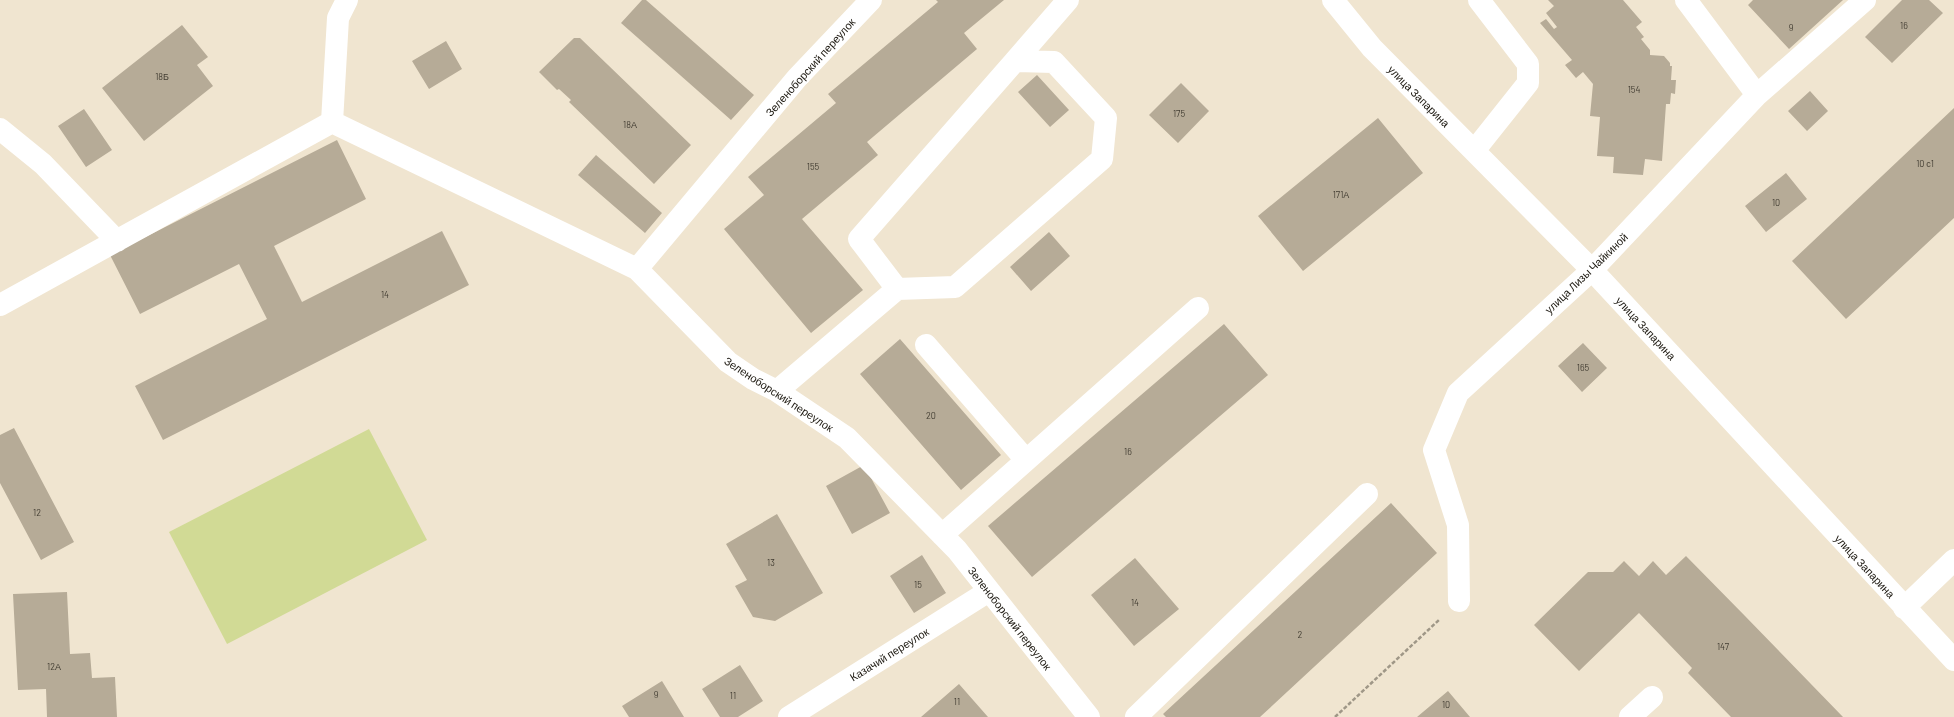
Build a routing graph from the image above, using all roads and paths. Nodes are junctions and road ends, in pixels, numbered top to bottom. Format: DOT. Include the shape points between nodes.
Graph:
graph roads {
  1 [pos="347,0"];
  2 [pos="871,0"];
  3 [pos="1068,0"];
  4 [pos="1333,0"];
  5 [pos="1479,0"];
  6 [pos="1686,0"];
  7 [pos="1865,0"];
  8 [pos="1016,61"];
  9 [pos="1757,95"];
  10 [pos="332,122"];
  11 [pos="0,129"];
  12 [pos="1474,151"];
  13 [pos="117,241"];
  14 [pos="638,269"];
  15 [pos="1592,270"];
  16 [pos="897,289"];
  17 [pos="0,305"];
  18 [pos="1198,308"];
  19 [pos="926,345"];
  20 [pos="778,391"];
  21 [pos="1026,460"];
  22 [pos="1367,494"];
  23 [pos="942,535"];
  24 [pos="1954,560"];
  25 [pos="989,591"];
  26 [pos="1460,601"];
  27 [pos="1904,608"];
  28 [pos="1954,660"];
  29 [pos="1652,697"];
  30 [pos="789,717"];
  31 [pos="1089,717"];
  32 [pos="1136,717"];
  33 [pos="1335,717"];
  34 [pos="1630,717"];
  1 -- 10 [label="street" via="338,18"];
  2 -- 14 [label="street, Зеленоборский переулок" via="797,78"];
  3 -- 8 [label="street"];
  4 -- 12 [label="street, улица Запарина" via="1372,48"];
  5 -- 12 [label="street" via="1528,64 1528,83"];
  6 -- 9 [label="street"];
  7 -- 9 [label="street, улица Лизы Чайкиной"];
  8 -- 16 [label="street" via="858,239"];
  8 -- 16 [label="street" via="1054,62 1106,118 1102,159 955,287"];
  9 -- 15 [label="street, улица Лизы Чайкиной"];
  10 -- 13 [label="street"];
  10 -- 14 [label="street"];
  11 -- 13 [label="street" via="43,164"];
  12 -- 15 [label="street, улица Запарина"];
  13 -- 17 [label="street"];
  14 -- 20 [label="street, Зеленоборский переулок" via="728,362 753,379"];
  15 -- 26 [label="street, улица Лизы Чайкиной" via="1458,393 1434,450 1458,524"];
  15 -- 27 [label="street, улица Запарина"];
  16 -- 20 [label="street"];
  18 -- 21 [label="street"];
  19 -- 21 [label="street"];
  20 -- 23 [label="street, Зеленоборский переулок" via="847,438"];
  21 -- 23 [label="street"];
  22 -- 32 [label="street"];
  23 -- 25 [label="street, Зеленоборский переулок"];
  24 -- 27 [label="street"];
  25 -- 30 [label="street, Казачий переулок"];
  25 -- 31 [label="street, Зеленоборский переулок"];
  26 -- 33 [label="path"];
  27 -- 28 [label="street, улица Запарина"];
  29 -- 34 [label="street"];
}
